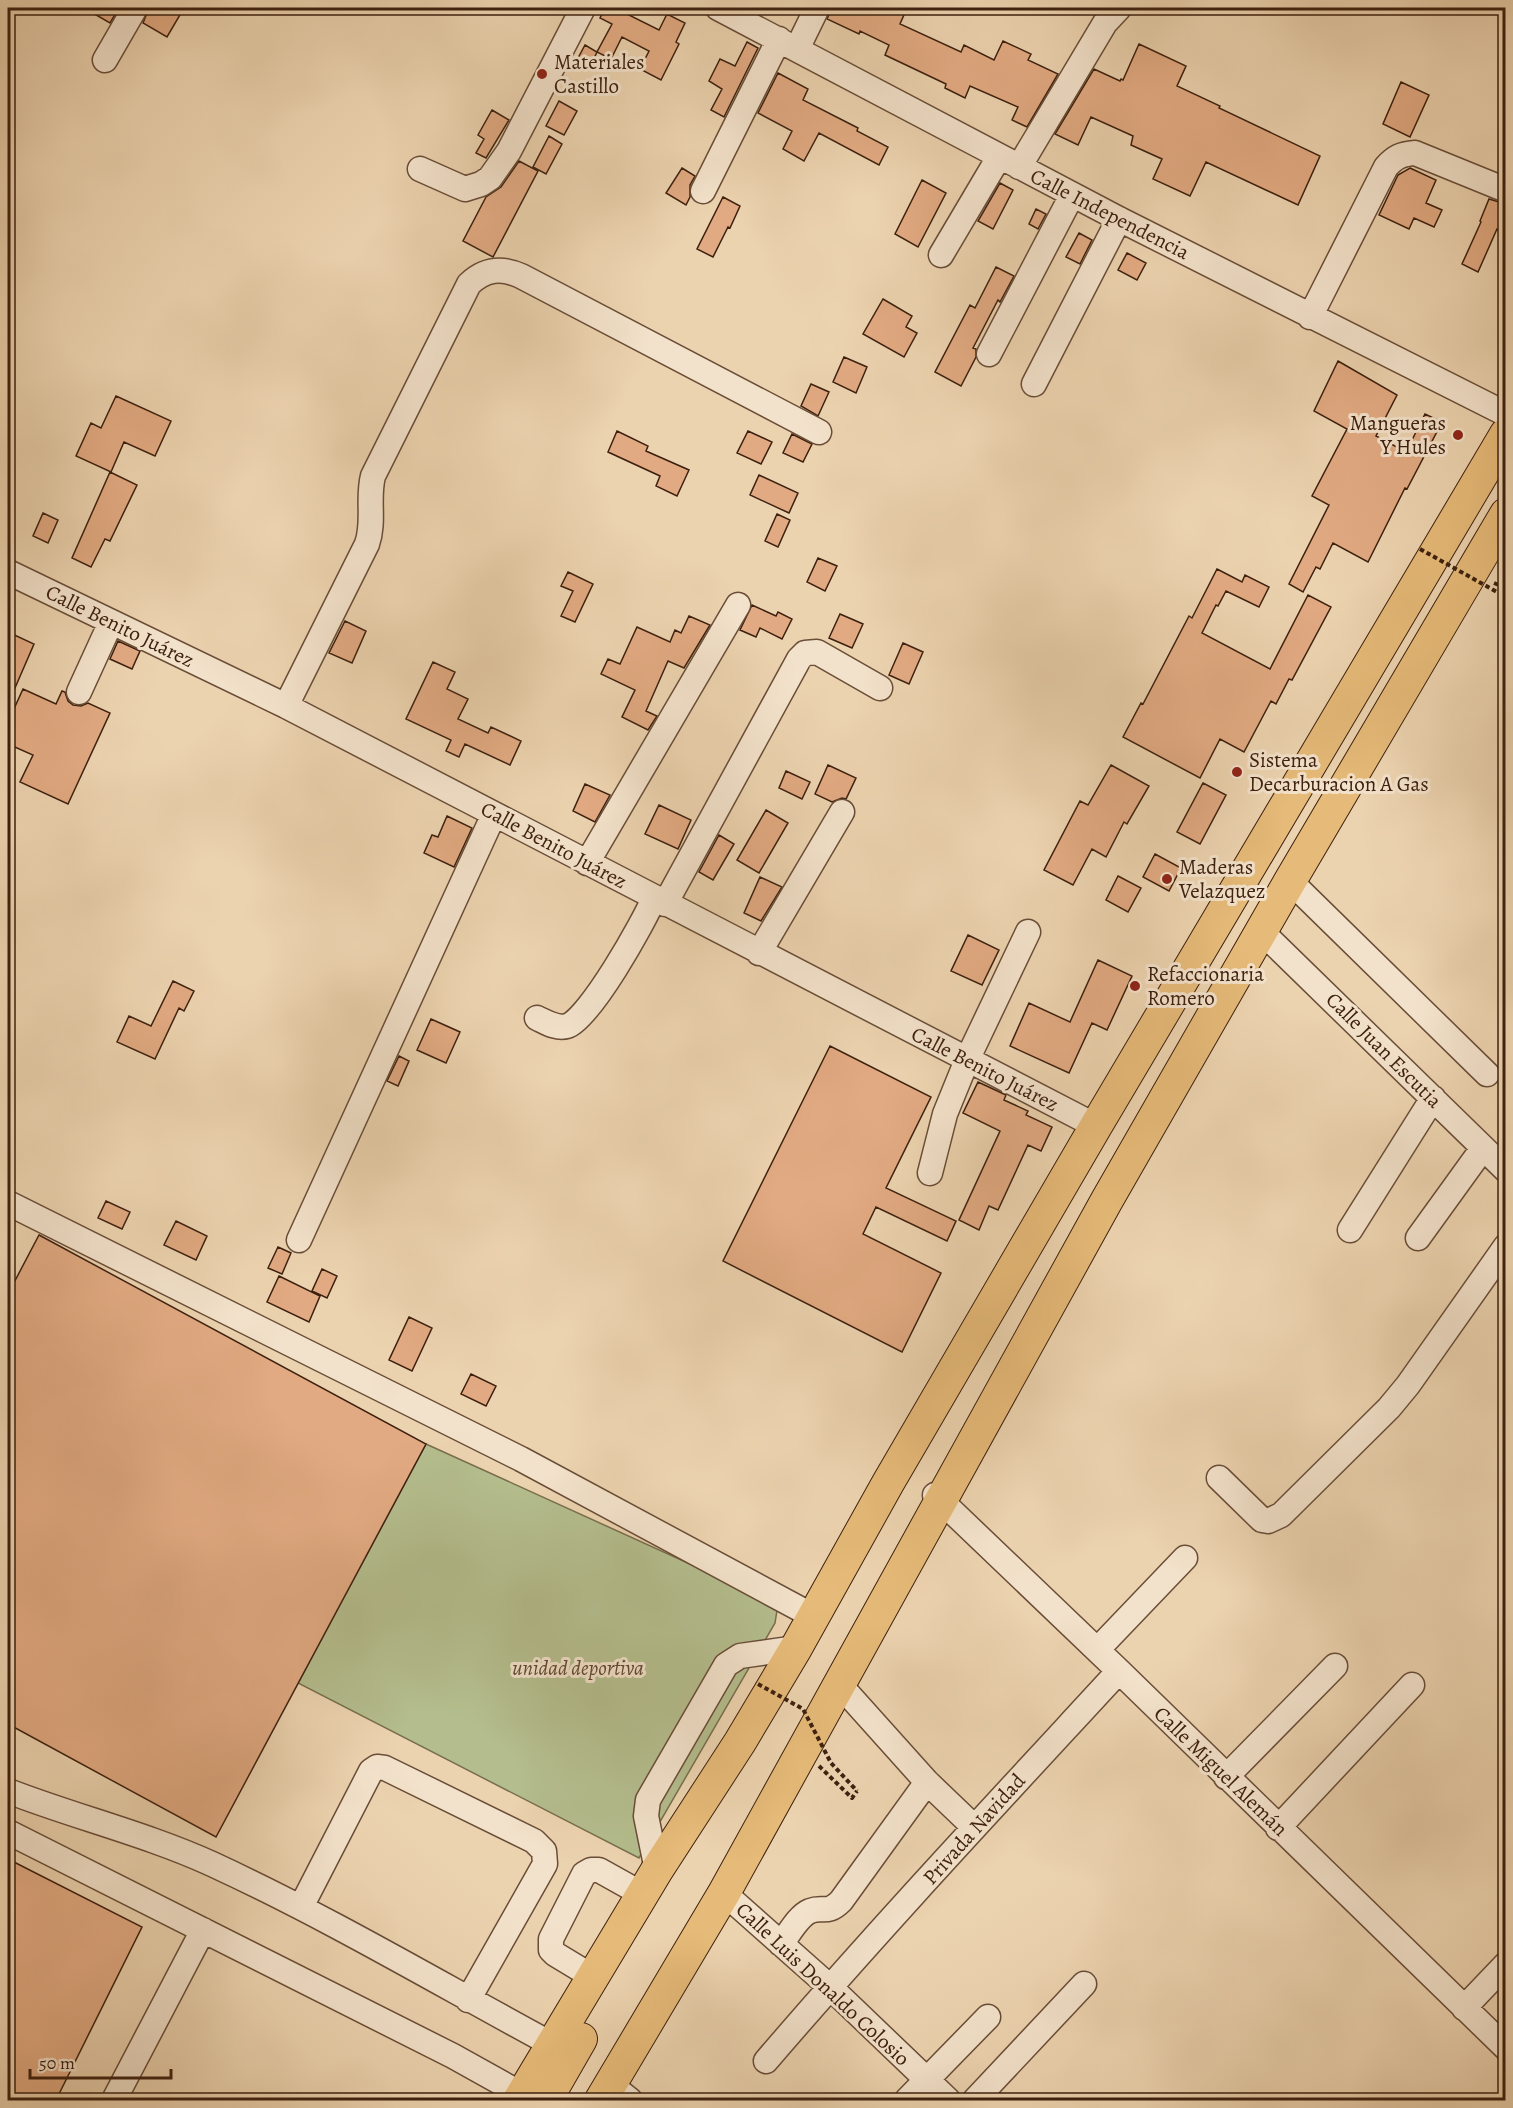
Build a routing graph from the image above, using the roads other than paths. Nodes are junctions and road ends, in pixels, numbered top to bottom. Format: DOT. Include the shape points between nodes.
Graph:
graph roads {
  1 [pos="135,8"];
  2 [pos="583,8"];
  3 [pos="817,8"];
  4 [pos="1119,8"];
  5 [pos="723,9"];
  6 [pos="788,44"];
  7 [pos="105,60"];
  8 [pos="1009,162"];
  9 [pos="420,170"];
  10 [pos="1506,190"];
  11 [pos="703,191"];
  12 [pos="1072,195"];
  13 [pos="1119,219"];
  14 [pos="941,255"];
  15 [pos="1310,316"];
  16 [pos="989,354"];
  17 [pos="1034,384"];
  18 [pos="1506,414"];
  19 [pos="819,432"];
  20 [pos="1506,434"];
  21 [pos="1506,514"];
  22 [pos="8,572"];
  23 [pos="738,605"];
  24 [pos="111,622"];
  25 [pos="880,688"];
  26 [pos="79,692"];
  27 [pos="286,706"];
  28 [pos="842,812"];
  29 [pos="494,814"];
  30 [pos="587,863"];
  31 [pos="1290,881"];
  32 [pos="660,901"];
  33 [pos="1028,932"];
  34 [pos="1262,932"];
  35 [pos="759,952"];
  36 [pos="537,1018"];
  37 [pos="967,1060"];
  38 [pos="1487,1074"];
  39 [pos="1433,1098"];
  40 [pos="1096,1126"];
  41 [pos="1483,1148"];
  42 [pos="1506,1170"];
  43 [pos="930,1173"];
  44 [pos="8,1203"];
  45 [pos="1350,1230"];
  46 [pos="1418,1238"];
  47 [pos="298,1240"];
  48 [pos="1506,1246"];
  49 [pos="1219,1478"];
  50 [pos="943,1492"];
  51 [pos="1185,1558"];
  52 [pos="813,1616"];
  53 [pos="796,1648"];
  54 [pos="1097,1650"];
  55 [pos="1335,1665"];
  56 [pos="1119,1671"];
  57 [pos="840,1685"];
  58 [pos="1412,1685"];
  59 [pos="1226,1777"];
  60 [pos="927,1782"];
  61 [pos="8,1791"];
  62 [pos="974,1827"];
  63 [pos="1278,1828"];
  64 [pos="8,1832"];
  65 [pos="676,1839"];
  66 [pos="724,1893"];
  67 [pos="649,1895"];
  68 [pos="302,1907"];
  69 [pos="203,1929"];
  70 [pos="782,1944"];
  71 [pos="1506,1964"];
  72 [pos="593,1977"];
  73 [pos="1084,1984"];
  74 [pos="830,1987"];
  75 [pos="468,2000"];
  76 [pos="1464,2008"];
  77 [pos="988,2017"];
  78 [pos="553,2045"];
  79 [pos="1506,2048"];
  80 [pos="766,2061"];
  81 [pos="926,2080"];
  82 [pos="614,2095"];
  83 [pos="529,2099"];
  84 [pos="114,2100"];
  85 [pos="582,2100"];
  86 [pos="908,2100"];
  87 [pos="948,2100"];
  88 [pos="975,2100"];
  1 -- 7 [label="street"];
  2 -- 9 [label="street" via="509,151 490,178 465,189"];
  3 -- 6 [label="street"];
  4 -- 8 [label="street"];
  5 -- 6 [label="street, Calle Independencia"];
  6 -- 8 [label="street, Calle Independencia"];
  6 -- 11 [label="street"];
  8 -- 12 [label="street, Calle Independencia"];
  8 -- 14 [label="street"];
  10 -- 15 [label="street" via="1414,153 1394,158 1386,166"];
  12 -- 13 [label="street, Calle Independencia"];
  12 -- 16 [label="street"];
  13 -- 15 [label="street, Calle Independencia"];
  13 -- 17 [label="street"];
  15 -- 18 [label="street, Calle Independencia"];
  19 -- 27 [label="street" via="509,270 485,272 469,284 373,476 372,531"];
  20 -- 40 [label="main road"];
  21 -- 31 [label="main road"];
  22 -- 24 [label="street, Calle Benito Juárez"];
  23 -- 30 [label="street"];
  24 -- 26 [label="street"];
  24 -- 27 [label="street, Calle Benito Juárez"];
  25 -- 32 [label="street" via="817,652 805,653"];
  27 -- 29 [label="street, Calle Benito Juárez"];
  28 -- 35 [label="street"];
  29 -- 30 [label="street, Calle Benito Juárez"];
  29 -- 47 [label="street"];
  30 -- 32 [label="street, Calle Benito Juárez"];
  31 -- 34 [label="main road"];
  31 -- 38 [label="street"];
  32 -- 35 [label="street, Calle Benito Juárez"];
  32 -- 36 [label="street" via="596,999 569,1026 558,1027"];
  33 -- 37 [label="street"];
  34 -- 39 [label="street, Calle Juan Escutia"];
  34 -- 50 [label="main road"];
  35 -- 37 [label="street, Calle Benito Juárez"];
  37 -- 40 [label="street, Calle Benito Juárez"];
  37 -- 43 [label="street" via="945,1114"];
  39 -- 41 [label="street, Calle Juan Escutia"];
  39 -- 45 [label="street"];
  40 -- 52 [label="main road"];
  41 -- 42 [label="street, Calle Juan Escutia"];
  41 -- 46 [label="street"];
  44 -- 52 [label="street" via="521,1459"];
  48 -- 49 [label="street" via="1389,1408 1281,1515 1262,1520"];
  50 -- 54 [label="street, Calle Miguel Alemán"];
  50 -- 57 [label="main road"];
  50 -- 85 [label="main road" via="911,1527"];
  51 -- 54 [label="street"];
  52 -- 53 [label="main road"];
  53 -- 65 [label="main road"];
  53 -- 67 [label="street" via="740,1656 726,1665 648,1800"];
  54 -- 56 [label="street, Calle Miguel Alemán"];
  55 -- 59 [label="street"];
  56 -- 59 [label="street, Calle Miguel Alemán"];
  56 -- 62 [label="street, Privada Navidad"];
  57 -- 60 [label="street"];
  57 -- 66 [label="main road"];
  58 -- 63 [label="street"];
  59 -- 63 [label="street, Calle Miguel Alemán"];
  60 -- 62 [label="street"];
  60 -- 70 [label="street" via="841,1901 827,1910 809,1911"];
  61 -- 68 [label="street" via="177,1849"];
  62 -- 74 [label="street, Privada Navidad"];
  63 -- 76 [label="street, Calle Miguel Alemán"];
  64 -- 69 [label="street"];
  65 -- 67 [label="main road"];
  65 -- 67 [label="main road" via="670,1872"];
  66 -- 70 [label="street, Calle Luis Donaldo Colosio"];
  66 -- 82 [label="main road"];
  67 -- 72 [label="main road"];
  67 -- 72 [label="street" via="599,1870 585,1874 550,1945 555,1954"];
  67 -- 83 [label="main road"];
  68 -- 75 [label="street"];
  68 -- 75 [label="street" via="371,1771 377,1767 534,1841 543,1851 545,1864"];
  69 -- 83 [label="street"];
  69 -- 84 [label="street"];
  70 -- 74 [label="street, Calle Luis Donaldo Colosio"];
  71 -- 76 [label="street"];
  72 -- 78 [label="main road"];
  73 -- 88 [label="street"];
  74 -- 80 [label="street, Privada Navidad"];
  74 -- 81 [label="street, Calle Luis Donaldo Colosio"];
  75 -- 78 [label="street"];
  76 -- 79 [label="street, Calle Miguel Alemán"];
  77 -- 81 [label="street"];
  78 -- 83 [label="main road"];
  81 -- 86 [label="street"];
  81 -- 87 [label="street, Calle Luis Donaldo Colosio"];
}
